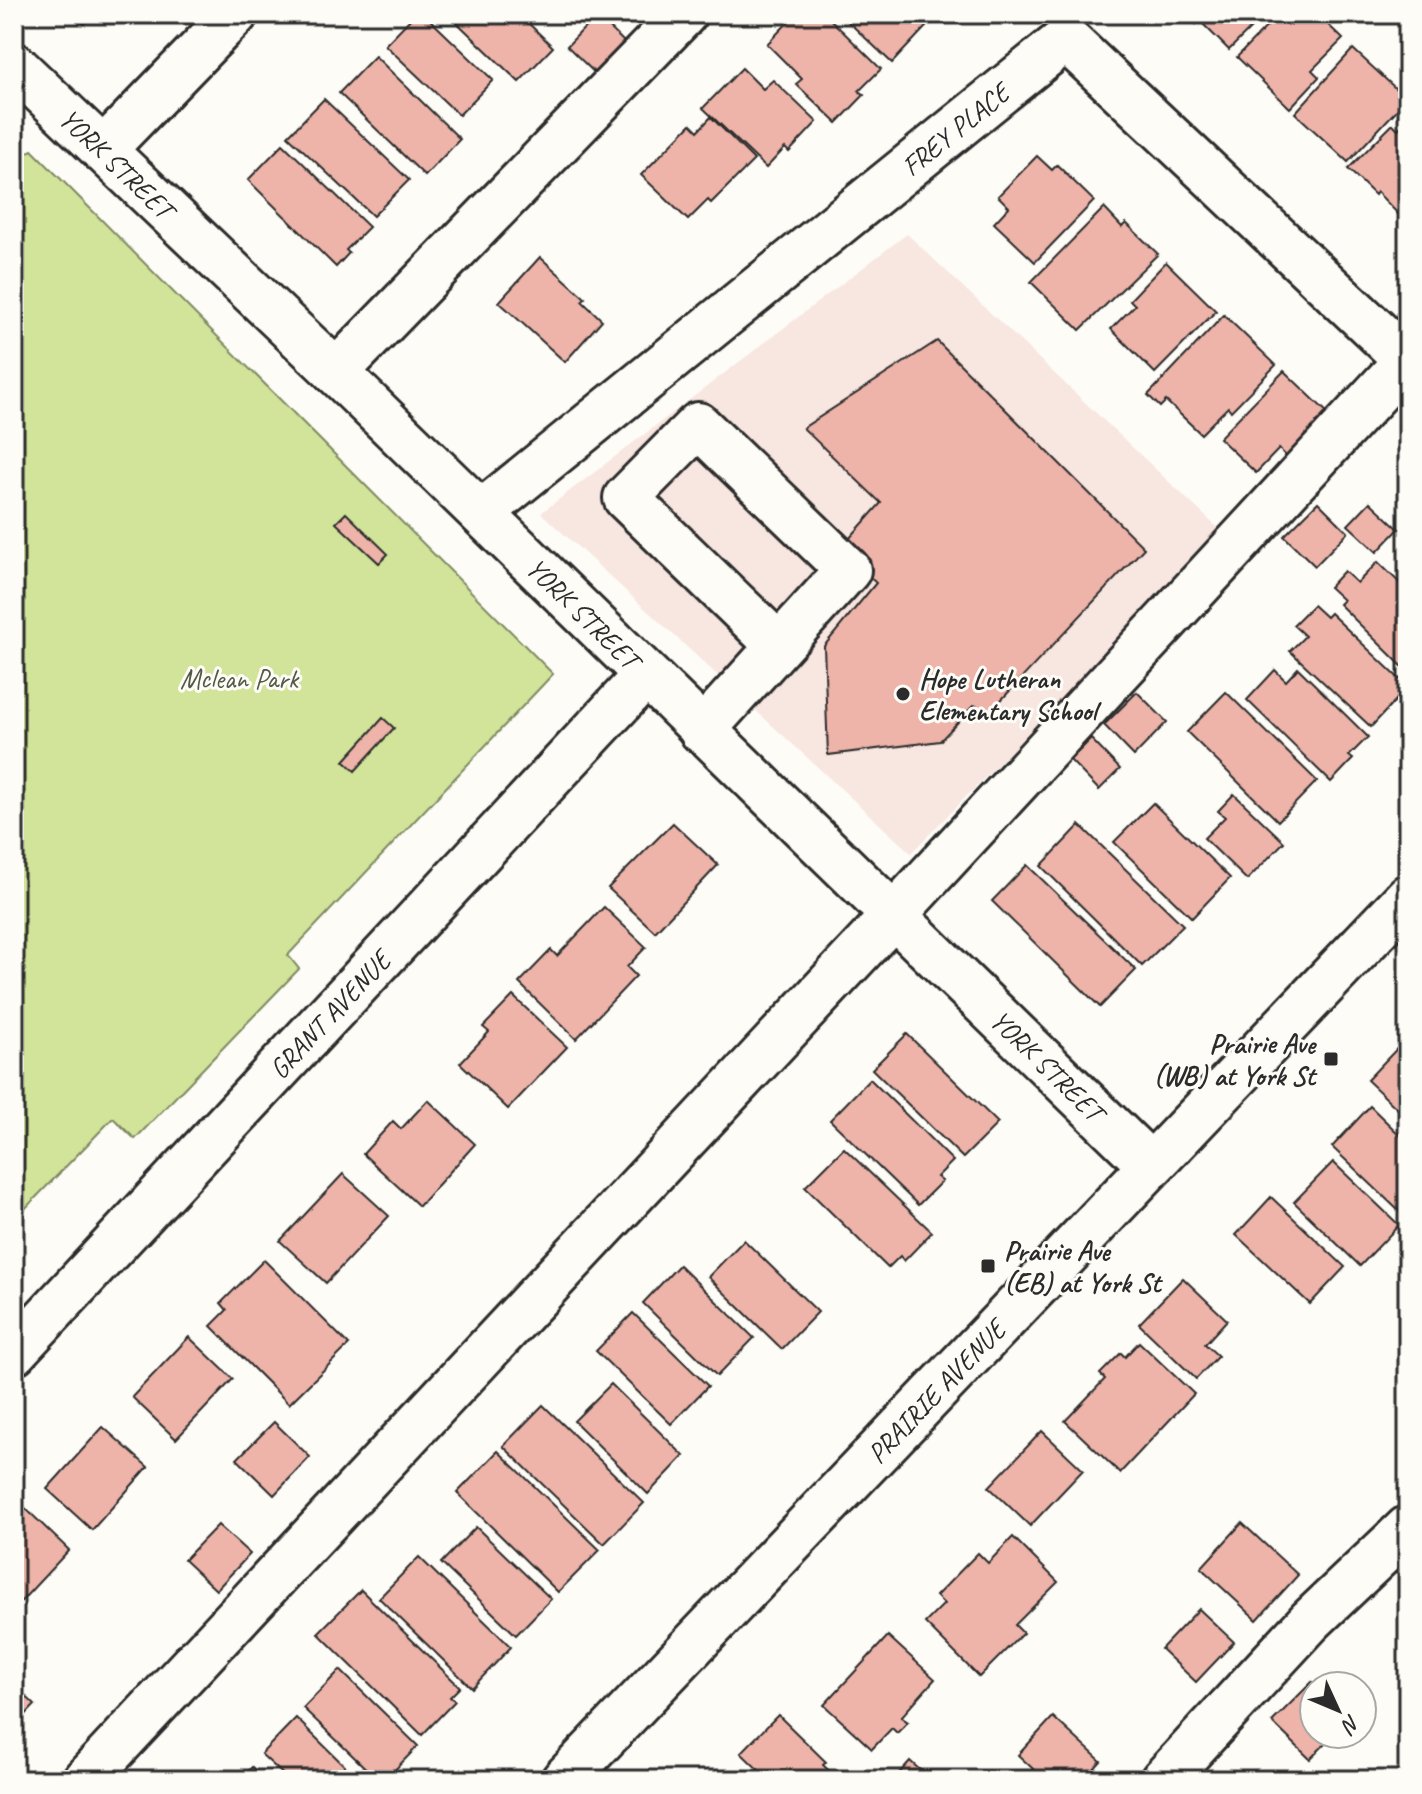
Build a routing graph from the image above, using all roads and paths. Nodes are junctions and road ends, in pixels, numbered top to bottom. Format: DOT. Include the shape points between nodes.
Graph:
graph roads {
  1 [pos="235,14"];
  2 [pos="684,14"];
  3 [pos="14,65"];
  4 [pos="103,150"];
  5 [pos="1408,359"];
  6 [pos="336,372"];
  7 [pos="481,513"];
  8 [pos="779,646"];
  9 [pos="646,675"];
  10 [pos="702,731"];
  11 [pos="1408,897"];
  12 [pos="893,916"];
  13 [pos="1150,1165"];
  14 [pos="14,1352"];
  15 [pos="1408,1528"];
  16 [pos="85,1780"];
  17 [pos="564,1780"];
  18 [pos="1163,1780"];
  1 -- 4 [label="street"];
  2 -- 6 [label="street"];
  3 -- 4 [label="street, YORK STREET"];
  4 -- 6 [label="street, YORK STREET"];
  5 -- 7 [label="street, FREY PLACE" via="1066,39"];
  5 -- 12 [label="street"];
  6 -- 7 [label="street, YORK STREET"];
  7 -- 9 [label="street, YORK STREET"];
  8 -- 8 [label="street" via="626,498 698,425 848,570"];
  8 -- 10 [label="street"];
  9 -- 10 [label="street, YORK STREET"];
  9 -- 14 [label="street, GRANT AVENUE"];
  10 -- 12 [label="street, YORK STREET"];
  11 -- 13 [label="street, PRAIRIE AVENUE"];
  12 -- 13 [label="street, YORK STREET"];
  12 -- 16 [label="street"];
  13 -- 17 [label="street, PRAIRIE AVENUE"];
  15 -- 18 [label="street" via="1310,1621"];
}
